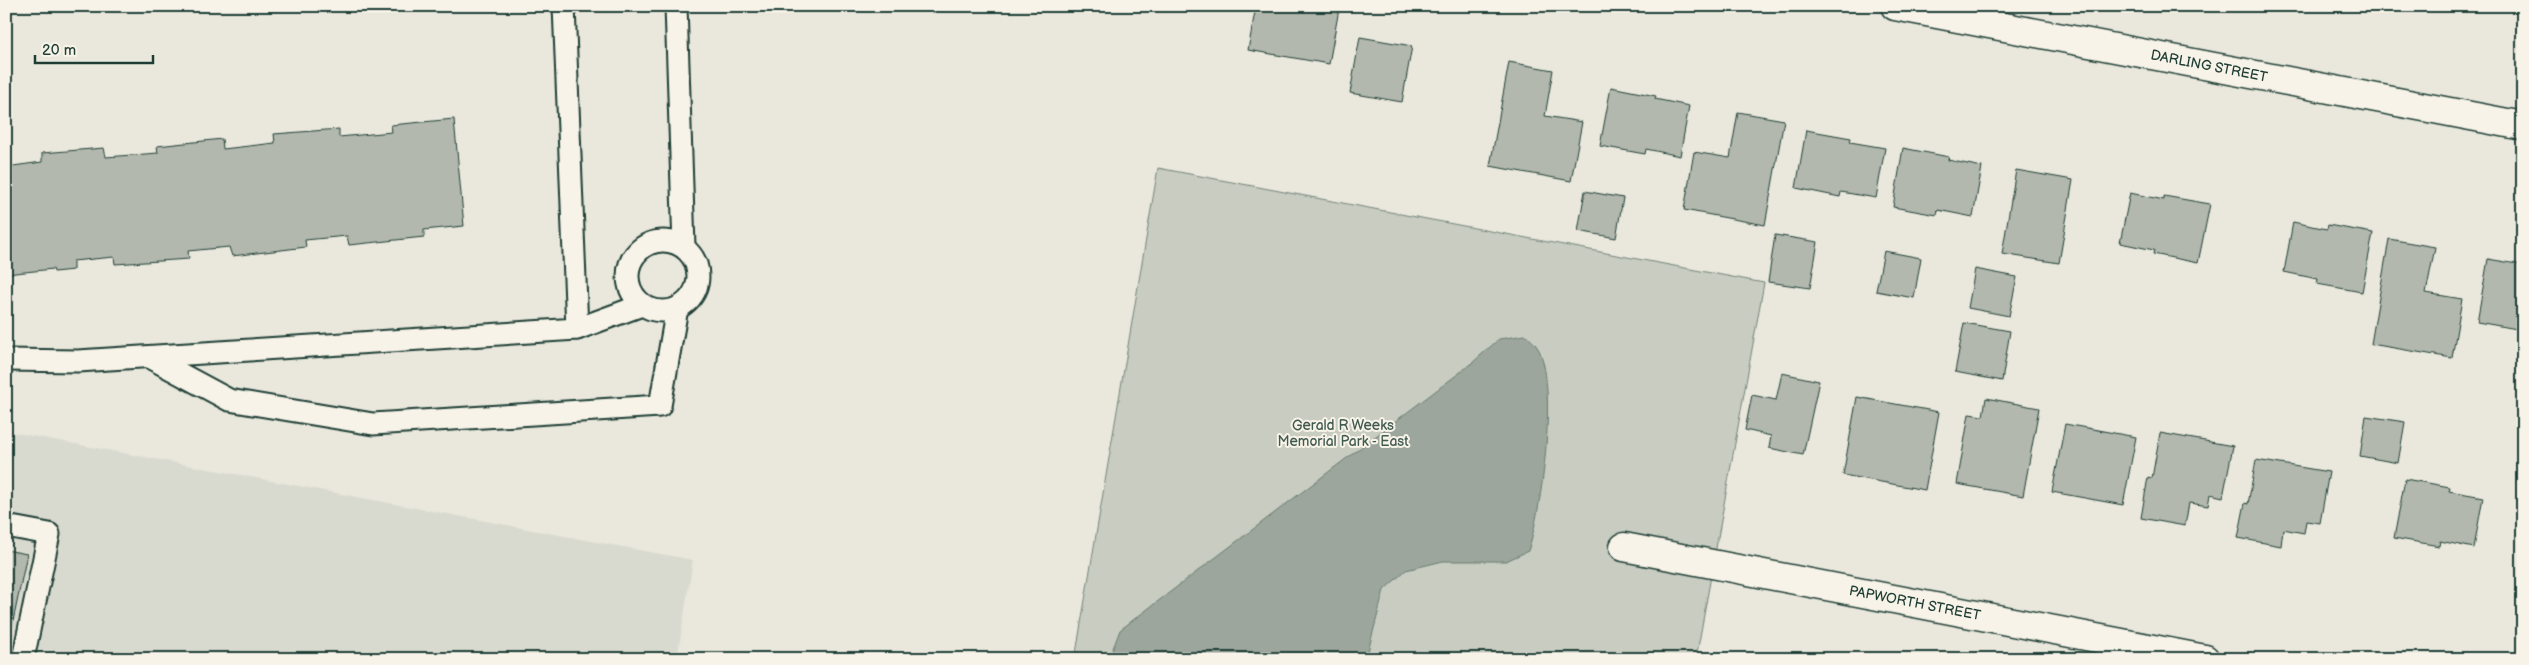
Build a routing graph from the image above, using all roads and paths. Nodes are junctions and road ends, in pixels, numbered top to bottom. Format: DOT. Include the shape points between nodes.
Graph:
graph roads {
  1 [pos="564,6"];
  2 [pos="676,6"];
  3 [pos="1895,6"];
  4 [pos="2523,126"];
  5 [pos="684,248"];
  6 [pos="642,305"];
  7 [pos="677,308"];
  8 [pos="577,329"];
  9 [pos="149,357"];
  10 [pos="6,360"];
  11 [pos="6,526"];
  12 [pos="1624,547"];
  13 [pos="24,659"];
  14 [pos="2205,659"];
  1 -- 8 [label="lane"];
  2 -- 5 [label="lane"];
  3 -- 4 [label="street, DARLING STREET"];
  5 -- 6 [label="lane" via="666,241 648,244 634,255 627,273 630,290"];
  5 -- 7 [label="lane" via="695,262 698,280 691,297"];
  6 -- 7 [label="lane" via="659,311"];
  6 -- 8 [label="lane"];
  7 -- 9 [label="lane" via="660,406 373,424 229,400"];
  8 -- 9 [label="lane"];
  9 -- 10 [label="lane" via="78,361"];
  11 -- 13 [label="lane" via="49,534"];
  12 -- 14 [label="street, PAPWORTH STREET"];
}
